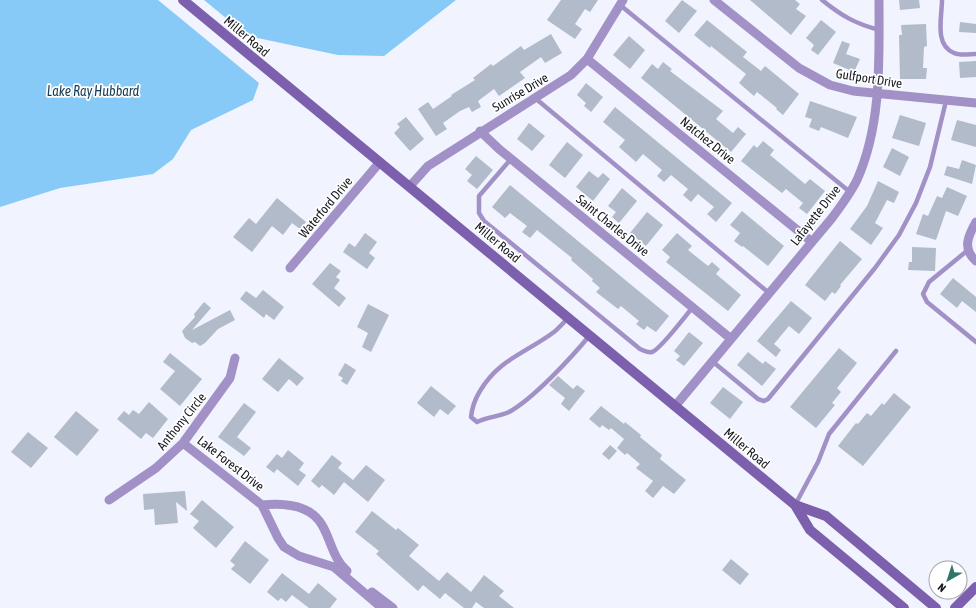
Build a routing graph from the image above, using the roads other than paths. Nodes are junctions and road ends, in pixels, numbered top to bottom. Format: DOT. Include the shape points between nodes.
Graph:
graph roads {
  1 [pos="183,0"];
  2 [pos="714,0"];
  3 [pos="822,0"];
  4 [pos="879,0"];
  5 [pos="942,0"];
  6 [pos="621,2"];
  7 [pos="879,30"];
  8 [pos="976,54"];
  9 [pos="588,59"];
  10 [pos="877,93"];
  11 [pos="535,98"];
  12 [pos="946,101"];
  13 [pos="976,103"];
  14 [pos="480,131"];
  15 [pos="511,159"];
  16 [pos="380,162"];
  17 [pos="410,186"];
  18 [pos="850,192"];
  19 [pos="976,222"];
  20 [pos="812,242"];
  21 [pos="968,250"];
  22 [pos="976,261"];
  23 [pos="290,268"];
  24 [pos="769,293"];
  25 [pos="693,307"];
  26 [pos="569,317"];
  27 [pos="590,335"];
  28 [pos="730,338"];
  29 [pos="976,342"];
  30 [pos="896,351"];
  31 [pos="235,358"];
  32 [pos="712,361"];
  33 [pos="676,405"];
  34 [pos="183,443"];
  35 [pos="109,500"];
  36 [pos="262,505"];
  37 [pos="795,505"];
  38 [pos="976,587"];
  39 [pos="372,596"];
  40 [pos="382,608"];
  41 [pos="393,608"];
  42 [pos="904,608"];
  43 [pos="936,608"];
  44 [pos="955,608"];
  1 -- 16 [label="main road, Miller Road"];
  2 -- 10 [label="street, Gulfport Drive" via="814,78 853,91"];
  3 -- 7 [label="lane" via="858,24"];
  4 -- 7 [label="street, Lafayette Drive"];
  5 -- 8 [label="lane" via="941,40 946,48 956,54"];
  6 -- 9 [label="street, Sunrise Drive"];
  6 -- 18 [label="lane"];
  7 -- 10 [label="street, Lafayette Drive"];
  9 -- 11 [label="street, Sunrise Drive" via="571,75"];
  9 -- 20 [label="street, Natchez Drive"];
  10 -- 12 [label="street, Gulfport Drive"];
  10 -- 18 [label="street, Lafayette Drive" via="869,143 862,167"];
  11 -- 14 [label="street, Sunrise Drive"];
  11 -- 24 [label="lane"];
  12 -- 13 [label="street, Gulfport Drive"];
  12 -- 32 [label="lane" via="930,167 916,203 899,235 768,399 758,399"];
  14 -- 15 [label="street, Saint Charles Drive"];
  14 -- 17 [label="street, Sunrise Drive" via="428,166"];
  15 -- 25 [label="street, Saint Charles Drive"];
  15 -- 25 [label="lane" via="479,196 479,213 484,221 584,304 640,349 648,352 653,352 660,346"];
  16 -- 17 [label="main road, Miller Road"];
  16 -- 23 [label="street, Waterford Drive"];
  17 -- 26 [label="main road, Miller Road"];
  18 -- 20 [label="street, Lafayette Drive"];
  19 -- 21 [label="street" via="966,242"];
  20 -- 24 [label="street, Lafayette Drive"];
  21 -- 22 [label="street"];
  21 -- 29 [label="lane" via="929,282 923,294 927,302"];
  24 -- 28 [label="street, Lafayette Drive"];
  25 -- 28 [label="street, Saint Charles Drive"];
  26 -- 27 [label="main road, Miller Road"];
  26 -- 27 [label="lane" via="554,332 498,367 486,380 472,410 471,417 476,422 509,411 523,401 573,355"];
  27 -- 33 [label="main road, Miller Road"];
  28 -- 32 [label="street, Lafayette Drive"];
  30 -- 37 [label="lane" via="829,434 818,462"];
  31 -- 34 [label="street, Anthony Circle" via="230,378"];
  32 -- 33 [label="street, Lafayette Drive"];
  33 -- 37 [label="main road, Miller Road"];
  34 -- 35 [label="street, Anthony Circle" via="156,468"];
  34 -- 36 [label="street, Lake Forest Drive"];
  36 -- 39 [label="street, Lake Forest Drive" via="284,547 299,556 334,567"];
  36 -- 39 [label="street, Lake Forest Drive" via="282,503 310,513 321,524 340,565"];
  37 -- 42 [label="main road, Miller Road" via="810,530"];
  37 -- 43 [label="main road, Miller Road" via="826,516"];
  38 -- 44 [label="main road"];
  39 -- 40 [label="street, Lake Forest Drive"];
  39 -- 41 [label="street, Lake Forest Drive"];
}
